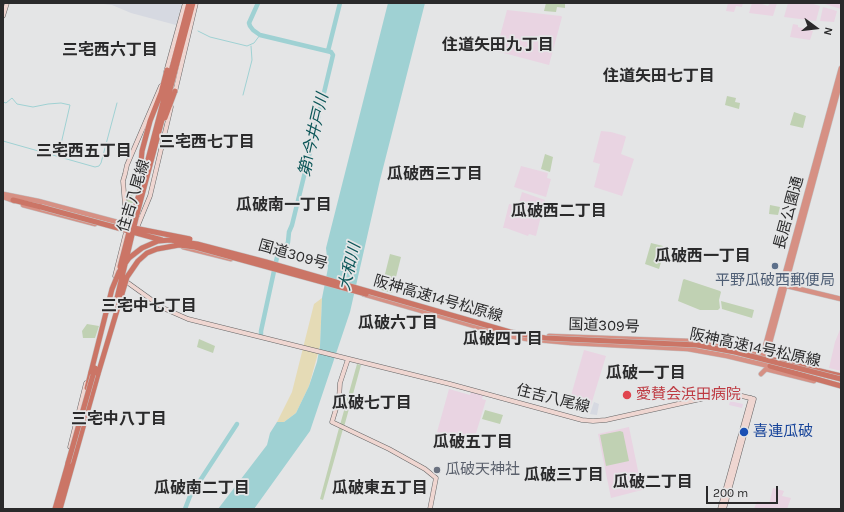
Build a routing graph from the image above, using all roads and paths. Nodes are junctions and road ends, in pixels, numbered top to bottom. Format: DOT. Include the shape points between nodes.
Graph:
graph roads {
  1 [pos="7,3"];
  2 [pos="185,3"];
  3 [pos="189,3"];
  4 [pos="193,3"];
  5 [pos="196,3"];
  6 [pos="3,16"];
  7 [pos="841,68"];
  8 [pos="167,70"];
  9 [pos="841,80"];
  10 [pos="175,91"];
  11 [pos="145,176"];
  12 [pos="3,194"];
  13 [pos="3,197"];
  14 [pos="14,198"];
  15 [pos="41,206"];
  16 [pos="126,225"];
  17 [pos="137,227"];
  18 [pos="126,232"];
  19 [pos="134,234"];
  20 [pos="266,262"];
  21 [pos="116,273"];
  22 [pos="306,277"];
  23 [pos="122,279"];
  24 [pos="784,285"];
  25 [pos="841,299"];
  26 [pos="764,357"];
  27 [pos="347,359"];
  28 [pos="773,360"];
  29 [pos="765,365"];
  30 [pos="98,374"];
  31 [pos="761,374"];
  32 [pos="841,377"];
  33 [pos="841,385"];
  34 [pos="753,398"];
  35 [pos="68,463"];
  36 [pos="54,509"];
  37 [pos="61,509"];
  38 [pos="430,509"];
  39 [pos="720,509"];
  40 [pos="724,509"];
  1 -- 6 [label="main road"];
  2 -- 8 [label="main road, 住吉八尾線"];
  3 -- 11 [label="highway"];
  4 -- 11 [label="highway"];
  5 -- 10 [label="main road, 住吉八尾線"];
  7 -- 24 [label="highway, 長居公園通"];
  8 -- 11 [label="highway" via="142,150"];
  8 -- 16 [label="main road, 住吉八尾線" via="123,181"];
  9 -- 24 [label="highway, 長居公園通"];
  10 -- 11 [label="highway"];
  10 -- 17 [label="main road, 住吉八尾線" via="150,196"];
  11 -- 23 [label="highway, bridge"];
  11 -- 35 [label="highway, bridge"];
  12 -- 14 [label="highway, 国道309号"];
  13 -- 14 [label="highway, 国道309号"];
  14 -- 15 [label="highway"];
  14 -- 16 [label="highway, 国道309号" via="38,201"];
  14 -- 18 [label="highway, 国道309号" via="16,202 39,210"];
  15 -- 20 [label="highway, bridge" via="185,238"];
  15 -- 22 [label="highway, bridge" via="258,267"];
  16 -- 17 [label="highway, 国道309号"];
  16 -- 18 [label="main road, 住吉八尾線"];
  17 -- 19 [label="main road, 住吉八尾線"];
  17 -- 26 [label="highway, 国道309号, bridge" via="237,252 515,332 688,341"];
  18 -- 19 [label="highway, 国道309号"];
  18 -- 21 [label="main road, 住吉八尾線"];
  19 -- 23 [label="main road, 住吉八尾線"];
  19 -- 29 [label="highway, 国道309号, bridge" via="323,283 509,336 571,343 692,349"];
  20 -- 32 [label="highway, 阪神高速14号松原線, bridge" via="510,332 545,338 697,345"];
  20 -- 35 [label="highway, 阪神高速14号松原線, bridge" via="177,240 153,243 129,258 118,272 114,283"];
  21 -- 23 [label="main road, 住吉八尾線"];
  21 -- 36 [label="main road, 住吉八尾線"];
  22 -- 30 [label="highway, 阪神高速14号松原線, bridge" via="184,245 152,251 138,261 127,277"];
  22 -- 33 [label="highway, 阪神高速14号松原線, bridge" via="522,338 697,348 734,355"];
  23 -- 27 [label="main road, 住吉八尾線" via="163,308 180,316"];
  23 -- 30 [label="highway, bridge"];
  23 -- 37 [label="main road, 住吉八尾線" via="89,414"];
  24 -- 25 [label="highway"];
  24 -- 26 [label="highway, 長居公園通"];
  26 -- 28 [label="highway, 国道309号"];
  26 -- 29 [label="highway, 長居公園通"];
  27 -- 34 [label="main road, 住吉八尾線" via="576,419 593,421 628,416 714,396 734,394"];
  27 -- 38 [label="main road" via="332,422 409,460 436,478"];
  28 -- 32 [label="highway, 国道309号"];
  28 -- 32 [label="highway, bridge"];
  29 -- 33 [label="highway, 国道309号"];
  29 -- 33 [label="highway"];
  30 -- 37 [label="highway, 阪神高速14号松原線"];
  31 -- 33 [label="highway" via="768,369"];
  34 -- 39 [label="main road"];
  34 -- 40 [label="main road"];
  35 -- 36 [label="highway, 阪神高速14号松原線"];
}
